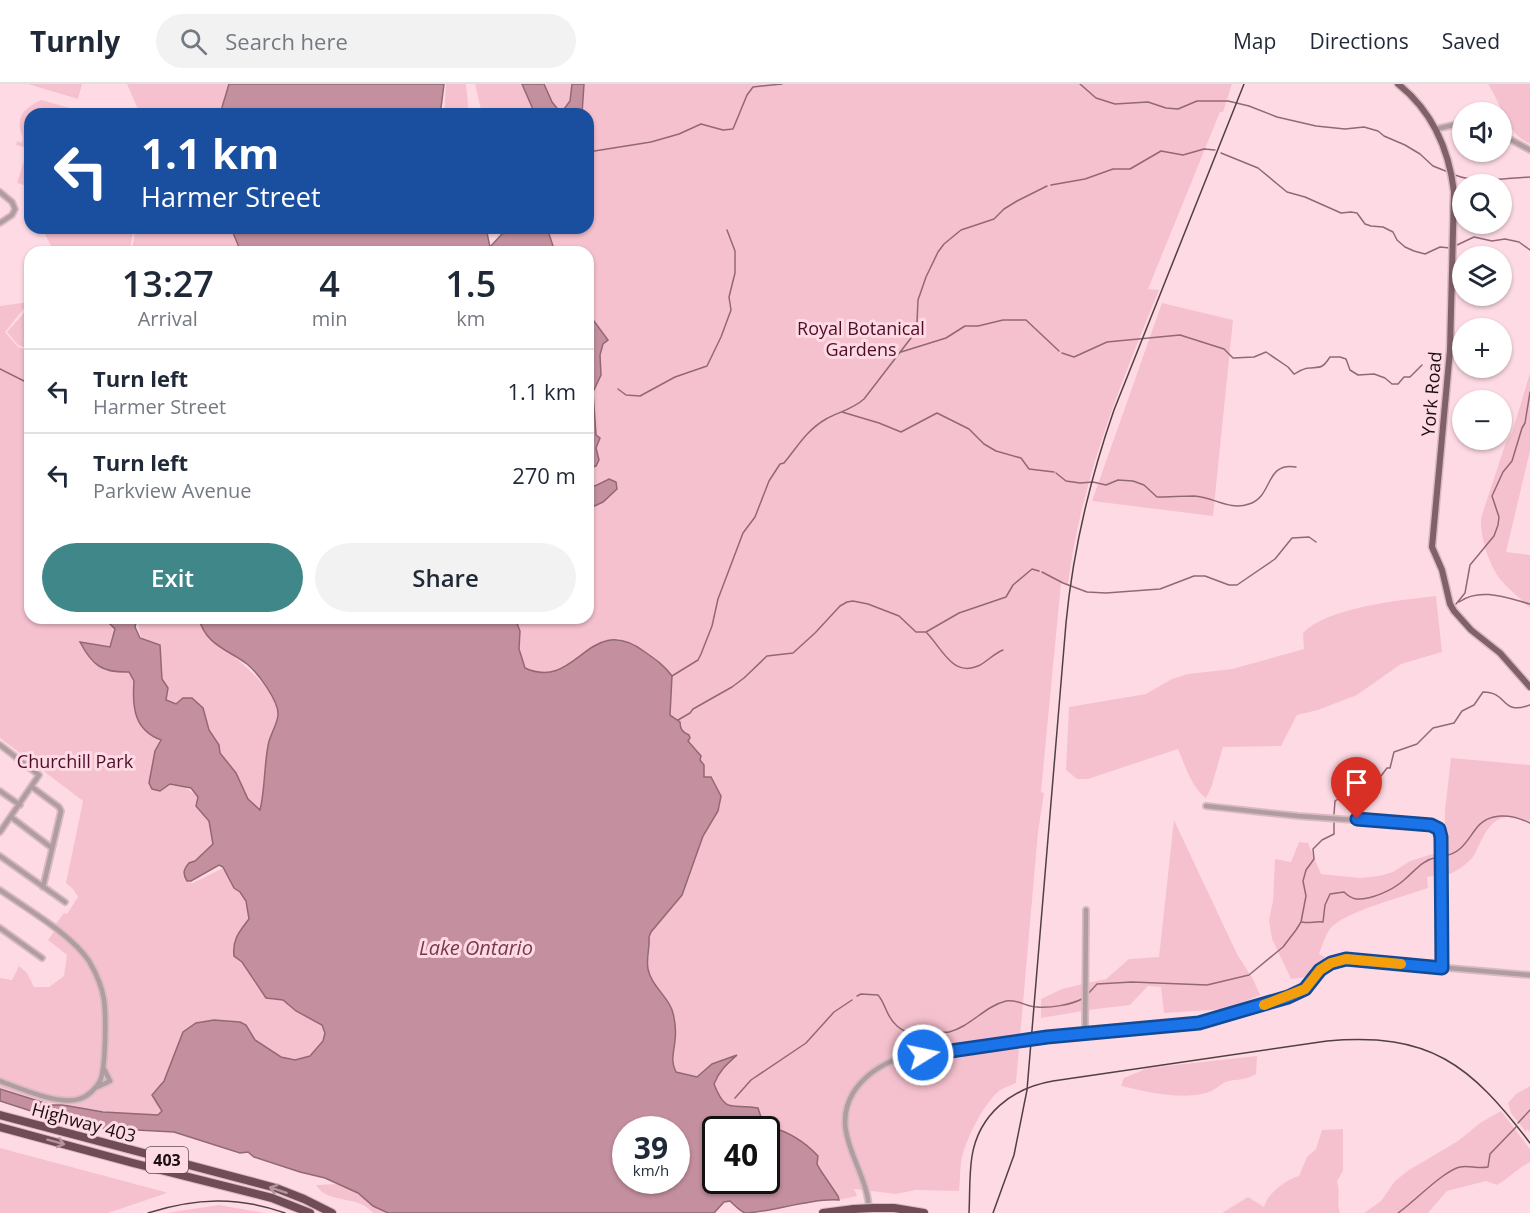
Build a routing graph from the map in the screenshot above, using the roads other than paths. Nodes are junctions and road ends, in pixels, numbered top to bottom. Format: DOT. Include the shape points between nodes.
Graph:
graph roads {
  1 [pos="1398,84"];
  2 [pos="1452,125"];
  3 [pos="1436,129"];
  4 [pos="1512,140"];
  5 [pos="1530,150"];
  6 [pos="0,192"];
  7 [pos="0,223"];
  8 [pos="1530,687"];
  9 [pos="0,745"];
  10 [pos="32,787"];
  11 [pos="0,790"];
  12 [pos="20,805"];
  13 [pos="1206,806"];
  14 [pos="10,818"];
  15 [pos="0,832"];
  16 [pos="52,848"];
  17 [pos="0,856"];
  18 [pos="43,886"];
  19 [pos="0,890"];
  20 [pos="65,902"];
  21 [pos="1086,910"];
  22 [pos="0,928"];
  23 [pos="42,958"];
  24 [pos="1442,968"];
  25 [pos="1530,975"];
  26 [pos="1085,1033"];
  27 [pos="103,1066"];
  28 [pos="0,1081"];
  29 [pos="96,1087"];
  30 [pos="0,1115"];
  31 [pos="0,1127"];
  32 [pos="871,1210"];
  33 [pos="310,1213"];
  34 [pos="332,1213"];
  35 [pos="823,1213"];
  36 [pos="924,1213"];
  1 -- 3 [label="main road, York Road"];
  2 -- 3 [label="street"];
  3 -- 8 [label="main road, York Road" via="1452,178 1454,244 1450,350 1432,547 1454,611"];
  4 -- 5 [label="street"];
  6 -- 7 [label="street" via="15,205 12,215"];
  9 -- 10 [label="street" via="39,775"];
  10 -- 12 [label="street"];
  10 -- 16 [label="street" via="61,810"];
  11 -- 12 [label="street"];
  12 -- 14 [label="street"];
  13 -- 24 [label="street" via="1435,826 1441,837"];
  14 -- 15 [label="street"];
  14 -- 16 [label="street"];
  16 -- 18 [label="street"];
  17 -- 18 [label="street"];
  18 -- 20 [label="street"];
  19 -- 27 [label="street" via="74,944 94,970 105,1006"];
  21 -- 26 [label="street"];
  22 -- 23 [label="street"];
  24 -- 25 [label="street"];
  24 -- 26 [label="street" via="1346,959 1320,970 1305,989 1248,1010 1199,1023"];
  26 -- 32 [label="street, bridge" via="892,1061 873,1071 849,1100 844,1130"];
  27 -- 29 [label="street"];
  27 -- 29 [label="street" via="110,1081"];
  28 -- 29 [label="street" via="71,1101 81,1099"];
  34 -- 30 [label="highway, Highway 403 / 403, one-way" via="276,1188"];
  31 -- 33 [label="highway, Highway 403 / 403, one-way" via="272,1198"];
  32 -- 35 [label="highway, bridge"];
  32 -- 36 [label="highway"];
}
